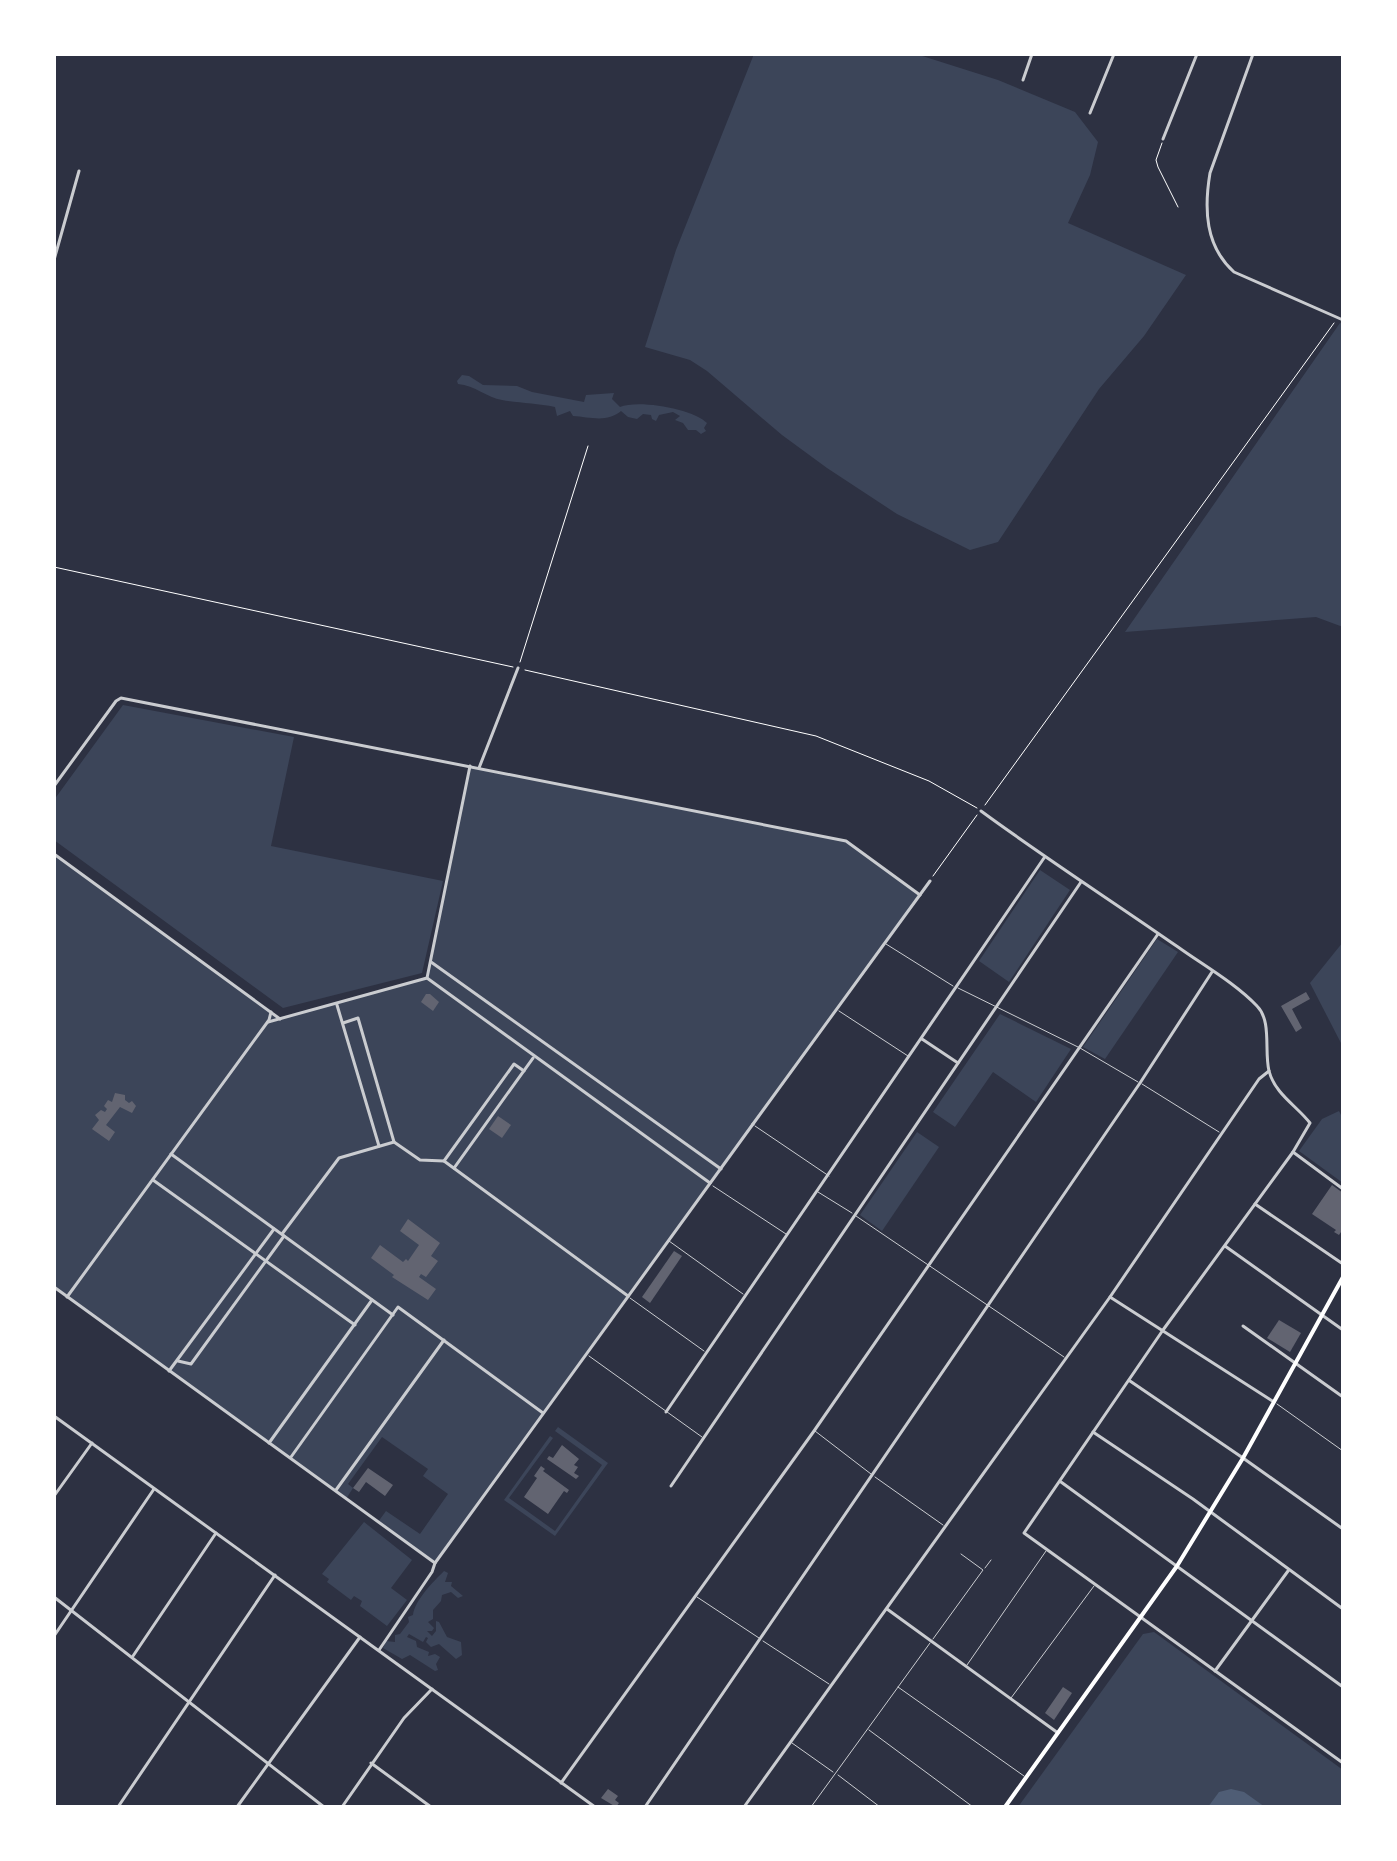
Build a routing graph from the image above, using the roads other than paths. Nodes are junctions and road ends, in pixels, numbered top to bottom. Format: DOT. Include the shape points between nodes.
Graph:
graph roads {
  1 [pos="1032,54"];
  2 [pos="1114,54"];
  3 [pos="1197,54"];
  4 [pos="1253,54"];
  5 [pos="1023,80"];
  6 [pos="1090,113"];
  7 [pos="1163,139"];
  8 [pos="79,171"];
  9 [pos="54,260"];
  10 [pos="1343,320"];
  11 [pos="518,668"];
  12 [pos="470,766"];
  13 [pos="479,768"];
  14 [pos="54,786"];
  15 [pos="981,811"];
  16 [pos="54,854"];
  17 [pos="1044,858"];
  18 [pos="930,881"];
  19 [pos="1081,882"];
  20 [pos="920,895"];
  21 [pos="1158,934"];
  22 [pos="885,943"];
  23 [pos="430,961"];
  24 [pos="1212,972"];
  25 [pos="427,978"];
  26 [pos="957,988"];
  27 [pos="337,1005"];
  28 [pos="996,1006"];
  29 [pos="837,1009"];
  30 [pos="271,1012"];
  31 [pos="280,1019"];
  32 [pos="268,1022"];
  33 [pos="343,1023"];
  34 [pos="922,1039"];
  35 [pos="1080,1048"];
  36 [pos="534,1056"];
  37 [pos="909,1057"];
  38 [pos="958,1063"];
  39 [pos="524,1071"];
  40 [pos="1269,1071"];
  41 [pos="1140,1083"];
  42 [pos="753,1124"];
  43 [pos="1222,1133"];
  44 [pos="394,1142"];
  45 [pos="379,1146"];
  46 [pos="1293,1152"];
  47 [pos="171,1154"];
  48 [pos="444,1161"];
  49 [pos="454,1168"];
  50 [pos="721,1169"];
  51 [pos="829,1176"];
  52 [pos="153,1179"];
  53 [pos="710,1183"];
  54 [pos="1343,1189"];
  55 [pos="818,1192"];
  56 [pos="1255,1204"];
  57 [pos="854,1215"];
  58 [pos="274,1229"];
  59 [pos="283,1235"];
  60 [pos="788,1235"];
  61 [pos="668,1241"];
  62 [pos="1225,1246"];
  63 [pos="256,1254"];
  64 [pos="266,1261"];
  65 [pos="1343,1264"];
  66 [pos="928,1267"];
  67 [pos="1343,1277"];
  68 [pos="54,1287"];
  69 [pos="745,1295"];
  70 [pos="628,1296"];
  71 [pos="67,1297"];
  72 [pos="1110,1297"];
  73 [pos="372,1300"];
  74 [pos="986,1306"];
  75 [pos="393,1315"];
  76 [pos="1322,1315"];
  77 [pos="355,1325"];
  78 [pos="1243,1326"];
  79 [pos="1163,1330"];
  80 [pos="1343,1330"];
  81 [pos="444,1340"];
  82 [pos="706,1352"];
  83 [pos="586,1353"];
  84 [pos="1066,1358"];
  85 [pos="177,1361"];
  86 [pos="1295,1363"];
  87 [pos="169,1371"];
  88 [pos="1129,1380"];
  89 [pos="1343,1397"];
  90 [pos="1274,1402"];
  91 [pos="666,1412"];
  92 [pos="543,1413"];
  93 [pos="54,1416"];
  94 [pos="814,1431"];
  95 [pos="1093,1432"];
  96 [pos="704,1439"];
  97 [pos="92,1443"];
  98 [pos="269,1443"];
  99 [pos="1343,1451"];
  100 [pos="1243,1458"];
  101 [pos="290,1459"];
  102 [pos="873,1475"];
  103 [pos="1060,1481"];
  104 [pos="671,1486"];
  105 [pos="154,1489"];
  106 [pos="335,1491"];
  107 [pos="54,1496"];
  108 [pos="1209,1512"];
  109 [pos="945,1527"];
  110 [pos="1343,1529"];
  111 [pos="216,1533"];
  112 [pos="1047,1549"];
  113 [pos="961,1554"];
  114 [pos="991,1560"];
  115 [pos="435,1563"];
  116 [pos="1177,1566"];
  117 [pos="983,1570"];
  118 [pos="1290,1570"];
  119 [pos="275,1575"];
  120 [pos="1096,1584"];
  121 [pos="54,1597"];
  122 [pos="697,1597"];
  123 [pos="71,1609"];
  124 [pos="886,1609"];
  125 [pos="1343,1609"];
  126 [pos="1140,1617"];
  127 [pos="1252,1620"];
  128 [pos="54,1636"];
  129 [pos="360,1637"];
  130 [pos="761,1640"];
  131 [pos="931,1641"];
  132 [pos="379,1650"];
  133 [pos="132,1657"];
  134 [pos="966,1666"];
  135 [pos="1215,1671"];
  136 [pos="831,1685"];
  137 [pos="897,1687"];
  138 [pos="1343,1687"];
  139 [pos="432,1689"];
  140 [pos="1011,1698"];
  141 [pos="190,1703"];
  142 [pos="867,1728"];
  143 [pos="1058,1733"];
  144 [pos="790,1742"];
  145 [pos="371,1763"];
  146 [pos="1343,1763"];
  147 [pos="268,1765"];
  148 [pos="835,1773"];
  149 [pos="1026,1778"];
  150 [pos="561,1783"];
  151 [pos="118,1807"];
  152 [pos="237,1807"];
  153 [pos="324,1807"];
  154 [pos="342,1807"];
  155 [pos="431,1807"];
  156 [pos="595,1807"];
  157 [pos="645,1807"];
  158 [pos="744,1807"];
  159 [pos="811,1807"];
  160 [pos="880,1807"];
  161 [pos="973,1807"];
  162 [pos="1005,1807"];
  1 -- 5 [label="street"];
  2 -- 6 [label="street"];
  3 -- 7 [label="street"];
  4 -- 10 [label="street" via="1210,173 1206,193 1211,239 1234,272"];
  8 -- 9 [label="street"];
  11 -- 13 [label="street"];
  12 -- 13 [label="street"];
  12 -- 14 [label="street" via="121,698"];
  12 -- 23 [label="street"];
  13 -- 20 [label="street" via="846,841"];
  15 -- 17 [label="street"];
  16 -- 30 [label="street"];
  17 -- 19 [label="street"];
  17 -- 26 [label="street"];
  18 -- 20 [label="street"];
  19 -- 21 [label="street"];
  19 -- 28 [label="street"];
  20 -- 22 [label="street"];
  21 -- 24 [label="street"];
  21 -- 35 [label="street"];
  22 -- 26 [label="lane"];
  22 -- 29 [label="street"];
  23 -- 25 [label="street"];
  23 -- 50 [label="street"];
  24 -- 40 [label="street" via="1262,1012"];
  24 -- 41 [label="street"];
  25 -- 27 [label="street"];
  25 -- 36 [label="street"];
  26 -- 28 [label="lane"];
  26 -- 34 [label="street"];
  27 -- 31 [label="street"];
  27 -- 33 [label="street"];
  28 -- 35 [label="lane"];
  28 -- 38 [label="street"];
  29 -- 37 [label="lane"];
  29 -- 42 [label="street"];
  30 -- 31 [label="street"];
  30 -- 32 [label="street"];
  31 -- 32 [label="street"];
  32 -- 47 [label="street"];
  33 -- 44 [label="street" via="358,1018"];
  33 -- 45 [label="street"];
  34 -- 37 [label="street"];
  34 -- 38 [label="street"];
  35 -- 41 [label="lane"];
  35 -- 66 [label="street"];
  36 -- 39 [label="street"];
  36 -- 53 [label="street"];
  37 -- 51 [label="street"];
  38 -- 57 [label="street"];
  39 -- 48 [label="street" via="514,1064"];
  39 -- 49 [label="street"];
  40 -- 43 [label="street"];
  40 -- 46 [label="street" via="1282,1095 1310,1123"];
  41 -- 43 [label="lane"];
  41 -- 74 [label="street"];
  42 -- 50 [label="street"];
  42 -- 51 [label="lane"];
  43 -- 72 [label="street"];
  44 -- 45 [label="street"];
  44 -- 48 [label="street" via="420,1160"];
  45 -- 59 [label="street" via="339,1158"];
  46 -- 54 [label="street"];
  46 -- 56 [label="street"];
  47 -- 52 [label="street"];
  47 -- 58 [label="street"];
  48 -- 49 [label="street"];
  49 -- 70 [label="street"];
  50 -- 53 [label="street"];
  51 -- 55 [label="street"];
  52 -- 63 [label="street"];
  52 -- 71 [label="street"];
  53 -- 60 [label="lane"];
  53 -- 61 [label="street"];
  55 -- 57 [label="lane"];
  55 -- 60 [label="street"];
  56 -- 62 [label="street"];
  56 -- 65 [label="street"];
  57 -- 66 [label="lane"];
  57 -- 96 [label="street"];
  58 -- 59 [label="street"];
  58 -- 63 [label="street"];
  59 -- 64 [label="street"];
  59 -- 73 [label="street"];
  60 -- 69 [label="street"];
  61 -- 69 [label="lane"];
  61 -- 70 [label="street"];
  62 -- 76 [label="street"];
  62 -- 79 [label="street"];
  63 -- 64 [label="street"];
  63 -- 85 [label="street"];
  64 -- 77 [label="street"];
  64 -- 85 [label="street" via="191,1364"];
  66 -- 74 [label="lane"];
  66 -- 94 [label="street"];
  67 -- 76 [label="main road"];
  68 -- 71 [label="street"];
  69 -- 82 [label="street"];
  70 -- 82 [label="lane"];
  70 -- 83 [label="street"];
  71 -- 87 [label="street"];
  72 -- 79 [label="street"];
  72 -- 84 [label="street"];
  73 -- 75 [label="street"];
  73 -- 77 [label="street"];
  74 -- 84 [label="lane"];
  74 -- 102 [label="street"];
  75 -- 81 [label="street" via="398,1307"];
  75 -- 101 [label="street"];
  76 -- 80 [label="street"];
  76 -- 86 [label="main road"];
  77 -- 98 [label="street"];
  78 -- 86 [label="street"];
  79 -- 88 [label="street"];
  79 -- 90 [label="street"];
  81 -- 92 [label="street"];
  81 -- 106 [label="street"];
  82 -- 91 [label="street"];
  83 -- 91 [label="lane"];
  83 -- 92 [label="street"];
  84 -- 109 [label="street"];
  85 -- 87 [label="street"];
  86 -- 89 [label="street"];
  86 -- 90 [label="main road"];
  87 -- 98 [label="street"];
  88 -- 95 [label="street"];
  88 -- 100 [label="street"];
  90 -- 99 [label="lane"];
  90 -- 100 [label="main road"];
  91 -- 96 [label="lane"];
  92 -- 115 [label="street"];
  93 -- 97 [label="street"];
  94 -- 102 [label="lane"];
  94 -- 122 [label="street"];
  95 -- 103 [label="street"];
  95 -- 108 [label="street"];
  96 -- 104 [label="street"];
  97 -- 105 [label="street"];
  97 -- 107 [label="street"];
  98 -- 101 [label="street"];
  100 -- 108 [label="main road"];
  100 -- 110 [label="street"];
  101 -- 106 [label="street"];
  102 -- 109 [label="lane"];
  102 -- 130 [label="street"];
  103 -- 112 [label="street" via="1024,1533"];
  103 -- 116 [label="street"];
  105 -- 111 [label="street"];
  105 -- 123 [label="street"];
  106 -- 115 [label="street"];
  108 -- 116 [label="main road"];
  108 -- 118 [label="street"];
  109 -- 124 [label="street"];
  111 -- 119 [label="street"];
  111 -- 133 [label="street"];
  112 -- 120 [label="street"];
  112 -- 134 [label="lane"];
  113 -- 117 [label="lane"];
  114 -- 117 [label="lane"];
  115 -- 132 [label="street"];
  116 -- 126 [label="main road"];
  116 -- 127 [label="street"];
  117 -- 131 [label="lane"];
  118 -- 125 [label="street"];
  118 -- 127 [label="street"];
  119 -- 129 [label="street"];
  119 -- 141 [label="street"];
  120 -- 126 [label="street"];
  120 -- 140 [label="lane"];
  121 -- 123 [label="street"];
  122 -- 130 [label="lane"];
  122 -- 150 [label="street"];
  123 -- 128 [label="street"];
  123 -- 133 [label="street"];
  124 -- 131 [label="street"];
  124 -- 136 [label="street"];
  126 -- 135 [label="street"];
  126 -- 143 [label="main road"];
  127 -- 135 [label="street"];
  127 -- 138 [label="street"];
  129 -- 132 [label="street"];
  129 -- 147 [label="street"];
  130 -- 136 [label="lane"];
  130 -- 157 [label="street"];
  131 -- 134 [label="street"];
  131 -- 137 [label="lane"];
  132 -- 139 [label="street"];
  133 -- 141 [label="street"];
  134 -- 140 [label="street"];
  135 -- 146 [label="street"];
  136 -- 144 [label="street"];
  137 -- 142 [label="lane"];
  137 -- 149 [label="lane"];
  139 -- 145 [label="street"];
  139 -- 150 [label="street"];
  140 -- 143 [label="street"];
  141 -- 147 [label="street"];
  141 -- 151 [label="street"];
  142 -- 148 [label="lane"];
  142 -- 161 [label="lane"];
  143 -- 149 [label="main road"];
  144 -- 148 [label="lane"];
  144 -- 158 [label="street"];
  145 -- 154 [label="street"];
  145 -- 155 [label="street"];
  147 -- 152 [label="street"];
  147 -- 153 [label="street"];
  148 -- 159 [label="lane"];
  148 -- 160 [label="lane"];
  149 -- 162 [label="main road"];
  150 -- 156 [label="street"];
}
